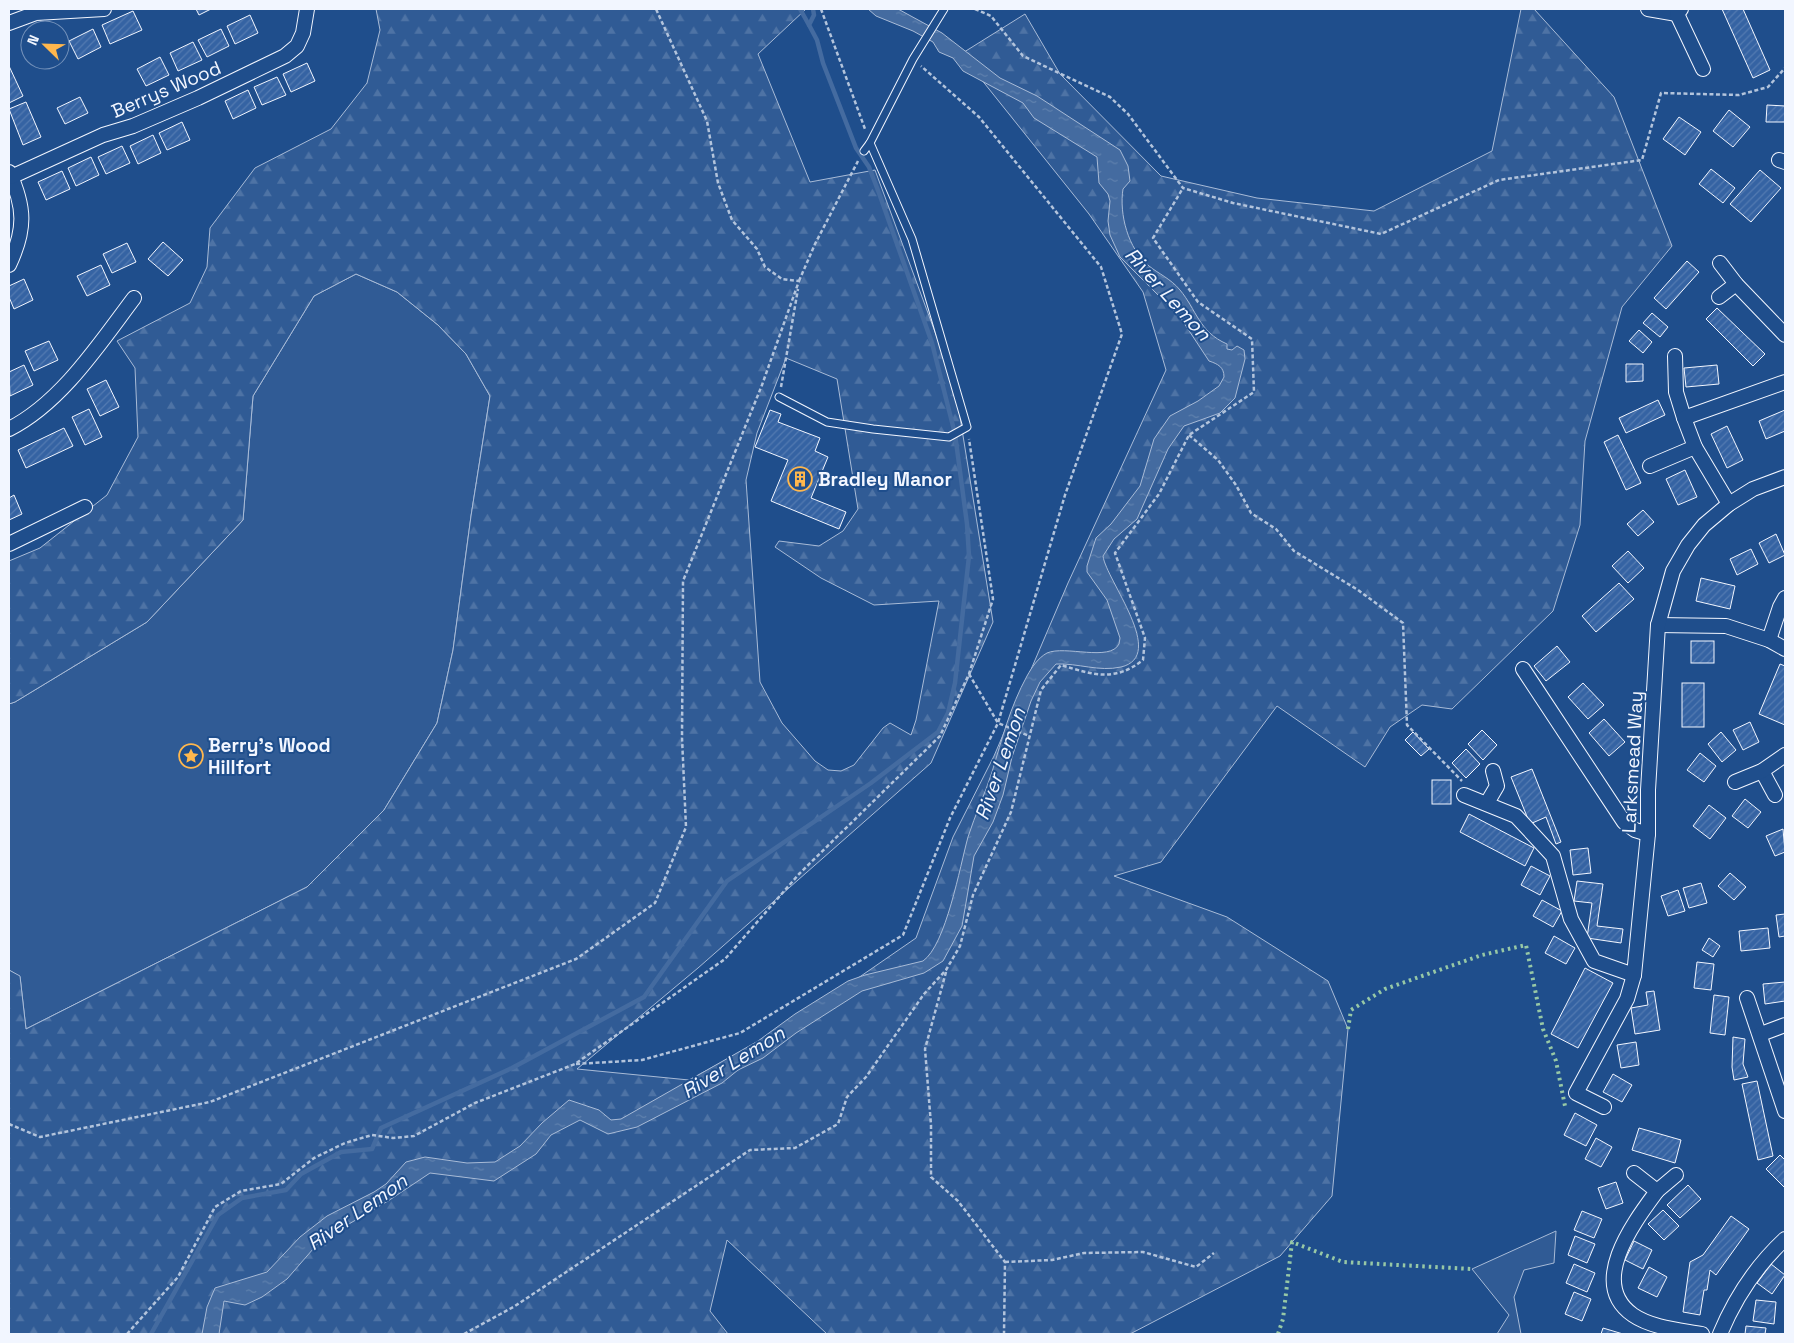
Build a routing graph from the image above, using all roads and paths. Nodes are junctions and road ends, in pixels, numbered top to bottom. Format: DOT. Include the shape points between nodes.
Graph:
graph roads {
  1 [pos="104,9"];
  2 [pos="307,9"];
  3 [pos="656,9"];
  4 [pos="821,9"];
  5 [pos="944,9"];
  6 [pos="975,9"];
  7 [pos="1648,9"];
  8 [pos="1679,11"];
  9 [pos="9,23"];
  10 [pos="913,59"];
  11 [pos="1703,68"];
  12 [pos="1785,68"];
  13 [pos="870,143"];
  14 [pos="864,151"];
  15 [pos="858,162"];
  16 [pos="10,174"];
  17 [pos="1183,188"];
  18 [pos="1720,263"];
  19 [pos="9,265"];
  20 [pos="799,281"];
  21 [pos="1736,284"];
  22 [pos="1719,297"];
  23 [pos="134,298"];
  24 [pos="1785,335"];
  25 [pos="1675,356"];
  26 [pos="1785,382"];
  27 [pos="779,397"];
  28 [pos="1684,418"];
  29 [pos="967,428"];
  30 [pos="9,429"];
  31 [pos="1190,435"];
  32 [pos="1695,447"];
  33 [pos="1650,466"];
  34 [pos="1785,477"];
  35 [pos="1729,504"];
  36 [pos="85,507"];
  37 [pos="9,544"];
  38 [pos="1785,598"];
  39 [pos="1658,625"];
  40 [pos="1769,640"];
  41 [pos="1785,648"];
  42 [pos="1523,669"];
  43 [pos="969,674"];
  44 [pos="998,723"];
  45 [pos="1029,736"];
  46 [pos="1785,755"];
  47 [pos="1493,771"];
  48 [pos="1762,772"];
  49 [pos="1736,782"];
  50 [pos="1466,795"];
  51 [pos="1775,795"];
  52 [pos="1487,803"];
  53 [pos="1648,834"];
  54 [pos="946,970"];
  55 [pos="1634,975"];
  56 [pos="1747,998"];
  57 [pos="1785,1025"];
  58 [pos="1761,1034"];
  59 [pos="575,1064"];
  60 [pos="1604,1107"];
  61 [pos="1785,1111"];
  62 [pos="9,1124"];
  63 [pos="1634,1173"];
  64 [pos="1676,1175"];
  65 [pos="1657,1191"];
  66 [pos="1785,1238"];
  67 [pos="1214,1253"];
  68 [pos="1005,1262"];
  69 [pos="127,1334"];
  70 [pos="464,1334"];
  71 [pos="1004,1334"];
  72 [pos="1702,1334"];
  73 [pos="1720,1334"];
  1 -- 9 [label="street" via="36,13"];
  2 -- 16 [label="street, Berrys Wood" via="303,34 297,46 284,56 133,126 103,135"];
  3 -- 20 [label="path" via="707,121 718,183 732,220 757,249 765,267 782,279"];
  4 -- 13 [label="path"];
  5 -- 10 [label="lane"];
  6 -- 17 [label="path" via="991,16 1023,56 1110,97 1128,114"];
  7 -- 8 [label="street"];
  8 -- 11 [label="street"];
  10 -- 13 [label="lane"];
  10 -- 44 [label="path" via="979,117 1101,267 1122,334 1065,495"];
  12 -- 17 [label="path" via="1768,87 1739,95 1661,93 1642,160 1499,180 1381,234 1232,203"];
  13 -- 14 [label="lane"];
  13 -- 29 [label="lane" via="912,238"];
  15 -- 20 [label="path"];
  16 -- 19 [label="street" via="20,199 22,219 19,239"];
  17 -- 31 [label="path" via="1153,238 1198,302 1252,339 1254,374 1254,392"];
  18 -- 21 [label="street"];
  20 -- 27 [label="path"];
  20 -- 62 [label="path" via="762,385 683,581 682,738 686,827 655,903 576,959 210,1102 40,1137"];
  21 -- 22 [label="street"];
  21 -- 24 [label="street"];
  23 -- 30 [label="street" via="88,358 41,409"];
  25 -- 28 [label="street" via="1676,392"];
  26 -- 28 [label="street"];
  27 -- 29 [label="lane" via="827,422 873,430 949,437"];
  28 -- 32 [label="street"];
  29 -- 43 [label="path" via="993,599"];
  31 -- 45 [label="path" via="1159,494 1116,553 1145,638 1143,660 1129,671 1096,676 1061,665 1041,690"];
  31 -- 50 [label="path" via="1218,460 1251,513 1276,529 1294,551 1358,590 1403,624 1407,725 1463,783"];
  32 -- 33 [label="street"];
  32 -- 35 [label="street"];
  34 -- 35 [label="street, Larksmead Way"];
  35 -- 39 [label="street, Larksmead Way" via="1704,525 1673,570"];
  36 -- 37 [label="street"];
  38 -- 40 [label="street"];
  39 -- 40 [label="street" via="1726,626"];
  39 -- 53 [label="street, Larksmead Way"];
  40 -- 41 [label="street"];
  42 -- 53 [label="street" via="1624,822 1634,830"];
  43 -- 44 [label="path"];
  43 -- 59 [label="path" via="940,736 798,874 725,959"];
  44 -- 45 [label="path"];
  44 -- 59 [label="path" via="950,818 904,935 740,1033 642,1060"];
  45 -- 54 [label="path" via="1011,812 973,895 960,946"];
  46 -- 48 [label="street"];
  47 -- 52 [label="street" via="1497,786"];
  48 -- 49 [label="street"];
  48 -- 51 [label="street"];
  50 -- 52 [label="street"];
  52 -- 55 [label="street" via="1516,816 1553,856 1571,919 1594,960"];
  53 -- 55 [label="street, Larksmead Way"];
  54 -- 68 [label="path" via="925,1049 931,1177 958,1201"];
  54 -- 70 [label="path" via="924,994 866,1077 847,1098 838,1124 795,1148 750,1150 530,1296"];
  55 -- 60 [label="street, Larksmead Way" via="1627,999 1573,1099"];
  56 -- 58 [label="street"];
  57 -- 58 [label="street"];
  58 -- 61 [label="street"];
  59 -- 69 [label="path" via="476,1103 414,1136 372,1135 345,1143 314,1158 281,1184 241,1191 215,1207 178,1277"];
  63 -- 65 [label="street"];
  64 -- 65 [label="street"];
  65 -- 72 [label="street" via="1628,1231 1614,1269 1614,1286 1620,1302 1632,1314 1647,1322"];
  66 -- 73 [label="street" via="1732,1306"];
  67 -- 68 [label="path" via="1196,1267 1143,1252 1084,1253 1052,1260"];
  68 -- 71 [label="path"];
}
